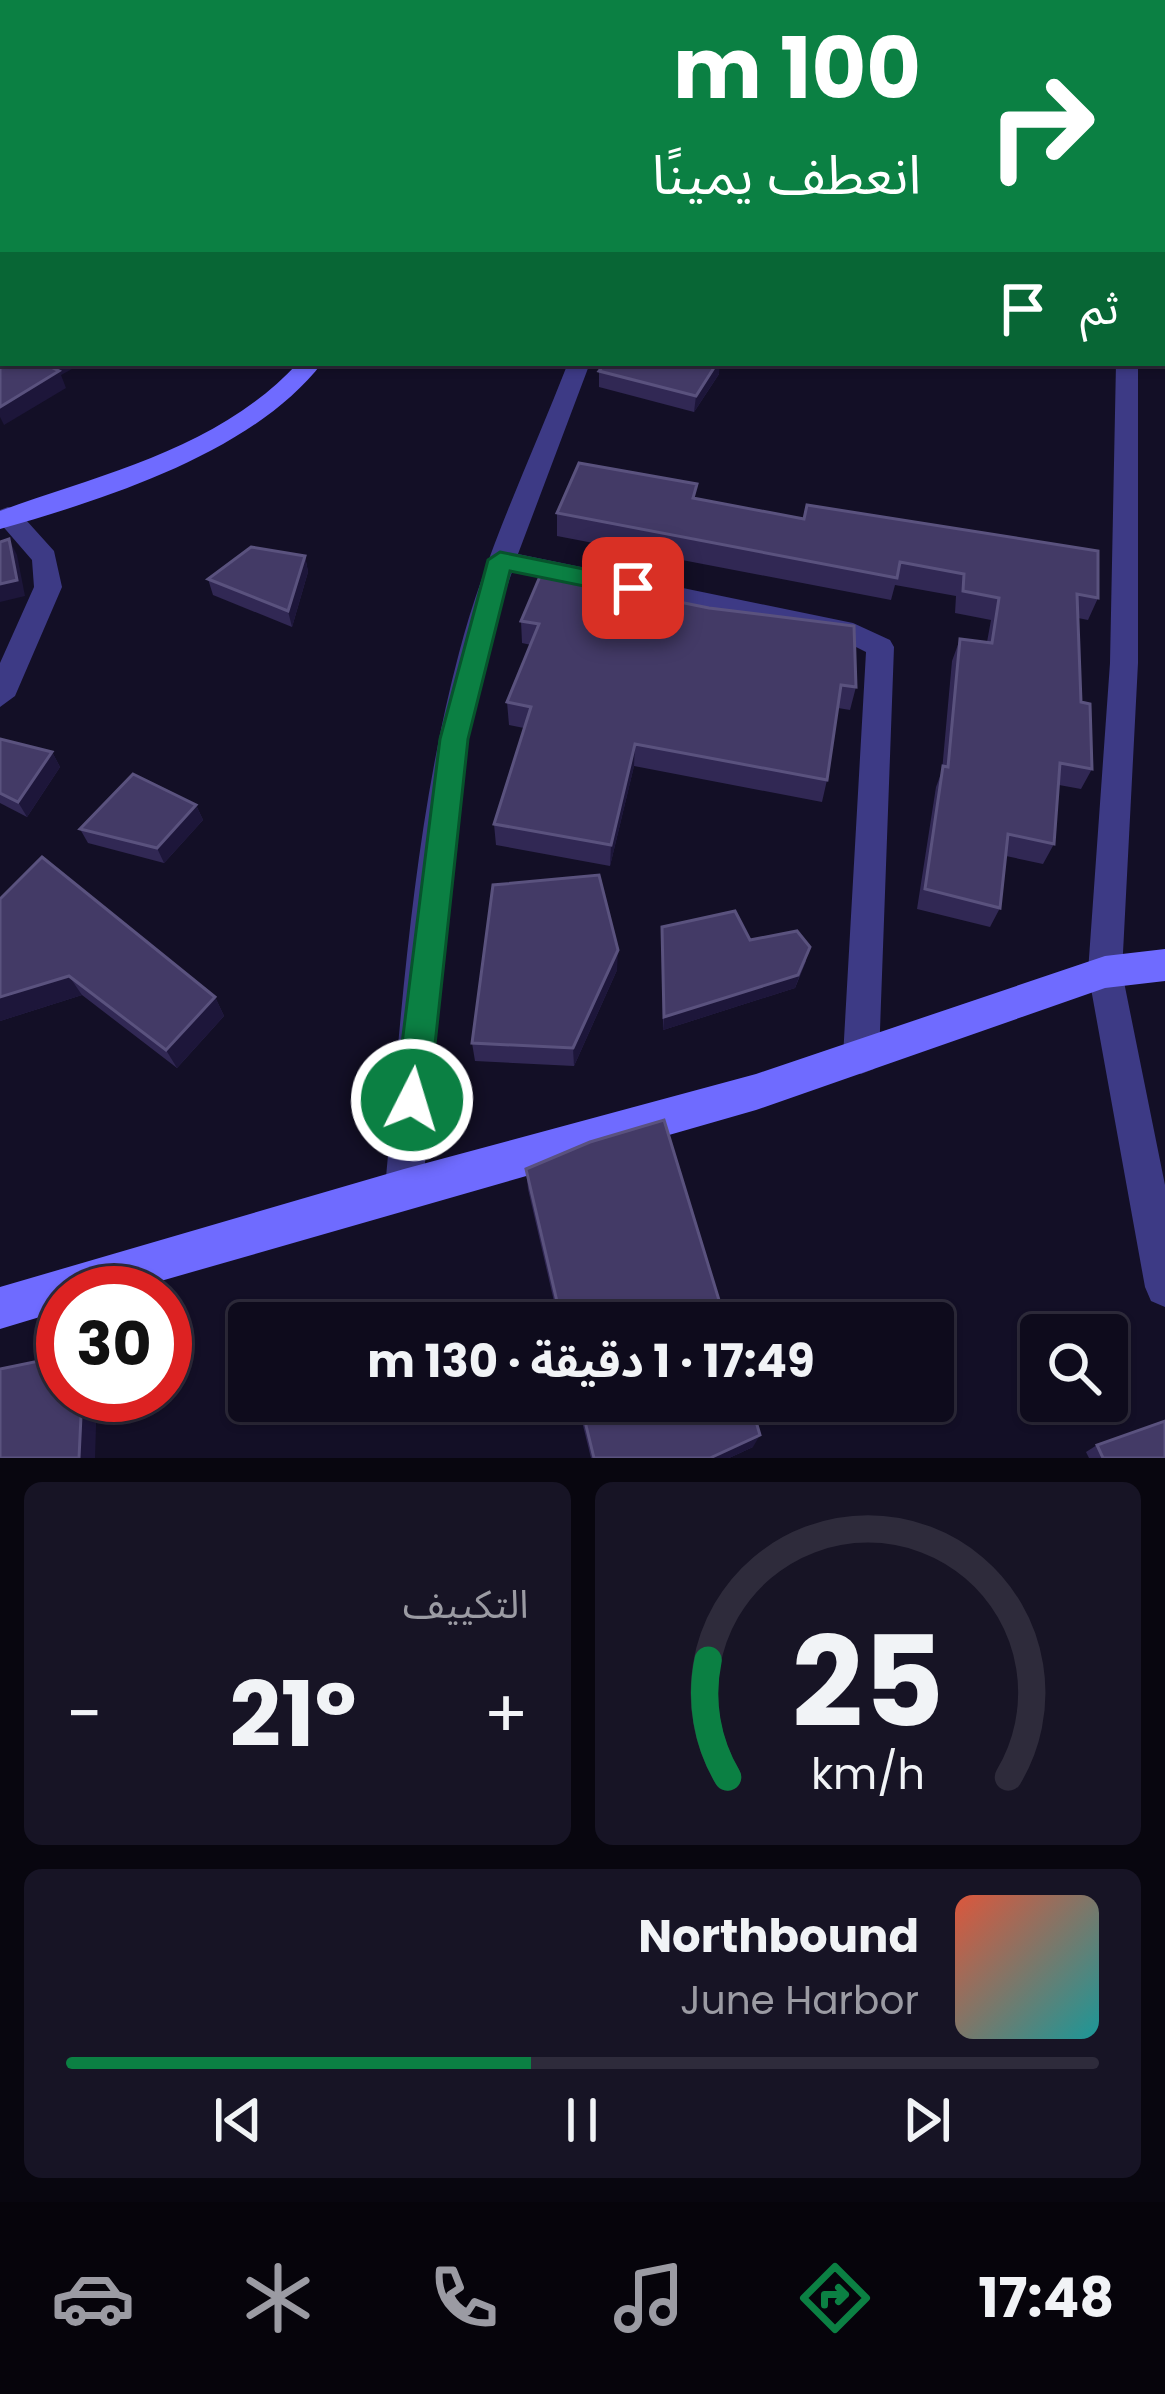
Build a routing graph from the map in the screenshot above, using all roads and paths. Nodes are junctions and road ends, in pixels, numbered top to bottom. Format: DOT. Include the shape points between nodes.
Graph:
graph roads {
  1 [pos="308,366"];
  2 [pos="578,366"];
  3 [pos="1127,366"];
  4 [pos="4,518"];
  5 [pos="500,560"];
  6 [pos="0,696"];
  7 [pos="1165,964"];
  8 [pos="1105,971"];
  9 [pos="861,1058"];
  10 [pos="404,1188"];
  11 [pos="1165,1287"];
  12 [pos="0,1308"];
  1 -- 4 [label="street" via="284,394 220,439"];
  2 -- 5 [label="street"];
  3 -- 8 [label="street" via="1124,663"];
  4 -- 6 [label="street" via="45,558 48,587"];
  5 -- 9 [label="street" via="854,634 880,647"];
  5 -- 10 [label="street" via="454,739"];
  7 -- 8 [label="street"];
  8 -- 9 [label="street"];
  8 -- 11 [label="street"];
  9 -- 10 [label="street"];
  10 -- 12 [label="street"];
}
